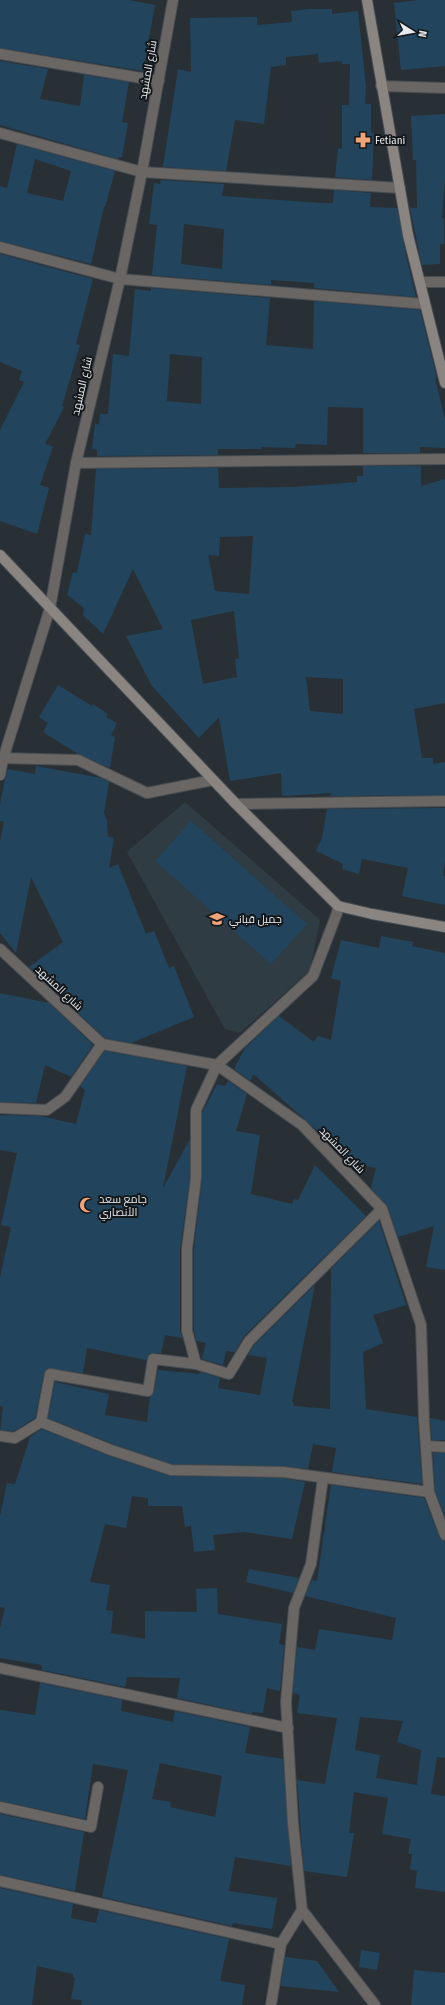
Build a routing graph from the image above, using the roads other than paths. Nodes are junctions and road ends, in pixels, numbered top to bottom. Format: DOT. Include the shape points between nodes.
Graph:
graph roads {
  1 [pos="173,0"];
  2 [pos="367,0"];
  3 [pos="0,54"];
  4 [pos="158,81"];
  5 [pos="381,86"];
  6 [pos="445,88"];
  7 [pos="0,133"];
  8 [pos="142,172"];
  9 [pos="400,188"];
  10 [pos="0,247"];
  11 [pos="120,279"];
  12 [pos="420,282"];
  13 [pos="445,282"];
  14 [pos="425,304"];
  15 [pos="445,383"];
  16 [pos="445,459"];
  17 [pos="76,463"];
  18 [pos="0,555"];
  19 [pos="50,608"];
  20 [pos="1,758"];
  21 [pos="0,775"];
  22 [pos="213,780"];
  23 [pos="445,801"];
  24 [pos="236,804"];
  25 [pos="338,906"];
  26 [pos="445,927"];
  27 [pos="0,949"];
  28 [pos="102,1044"];
  29 [pos="217,1065"];
  30 [pos="0,1108"];
  31 [pos="382,1209"];
  32 [pos="196,1364"];
  33 [pos="41,1422"];
  34 [pos="0,1436"];
  35 [pos="426,1446"];
  36 [pos="445,1447"];
  37 [pos="323,1478"];
  38 [pos="429,1492"];
  39 [pos="445,1535"];
  40 [pos="0,1668"];
  41 [pos="288,1728"];
  42 [pos="98,1788"];
  43 [pos="0,1807"];
  44 [pos="0,1881"];
  45 [pos="302,1910"];
  46 [pos="281,1944"];
  47 [pos="271,2005"];
  48 [pos="375,2005"];
  1 -- 4 [label="street, شارع المشهد"];
  2 -- 5 [label="street"];
  3 -- 4 [label="street"];
  4 -- 8 [label="street, شارع المشهد"];
  5 -- 6 [label="street"];
  5 -- 9 [label="street"];
  7 -- 8 [label="street"];
  8 -- 9 [label="street"];
  8 -- 11 [label="street, شارع المشهد"];
  9 -- 12 [label="street"];
  10 -- 11 [label="street"];
  11 -- 14 [label="street"];
  11 -- 17 [label="street, شارع المشهد"];
  12 -- 13 [label="street"];
  12 -- 14 [label="street"];
  14 -- 15 [label="street"];
  16 -- 17 [label="street"];
  17 -- 19 [label="street, شارع المشهد"];
  18 -- 19 [label="street"];
  19 -- 20 [label="street, شارع المشهد"];
  19 -- 22 [label="street"];
  20 -- 21 [label="street, شارع المشهد"];
  20 -- 22 [label="street" via="78,760 147,793"];
  22 -- 24 [label="street"];
  23 -- 24 [label="street"];
  24 -- 25 [label="street"];
  25 -- 26 [label="street"];
  25 -- 29 [label="street" via="313,976"];
  27 -- 28 [label="street, شارع المشهد"];
  28 -- 29 [label="street, شارع المشهد"];
  28 -- 30 [label="street" via="65,1097 47,1110"];
  29 -- 31 [label="street, شارع المشهد" via="302,1125"];
  29 -- 32 [label="street" via="196,1110 196,1178 187,1249 187,1331"];
  31 -- 32 [label="street" via="249,1341 229,1374"];
  31 -- 35 [label="street, شارع المشهد" via="421,1324"];
  32 -- 33 [label="street" via="153,1359 148,1391 50,1374"];
  33 -- 34 [label="street" via="15,1438"];
  33 -- 37 [label="street" via="111,1450 171,1470 283,1472"];
  35 -- 36 [label="street"];
  35 -- 38 [label="street, شارع المشهد"];
  37 -- 38 [label="street"];
  37 -- 41 [label="street" via="311,1564 294,1608 286,1702"];
  38 -- 39 [label="street, شارع المشهد"];
  40 -- 41 [label="street"];
  41 -- 45 [label="street" via="293,1823"];
  42 -- 43 [label="street" via="91,1827"];
  44 -- 46 [label="street"];
  45 -- 46 [label="street"];
  45 -- 48 [label="street"];
  46 -- 47 [label="street"];
}
